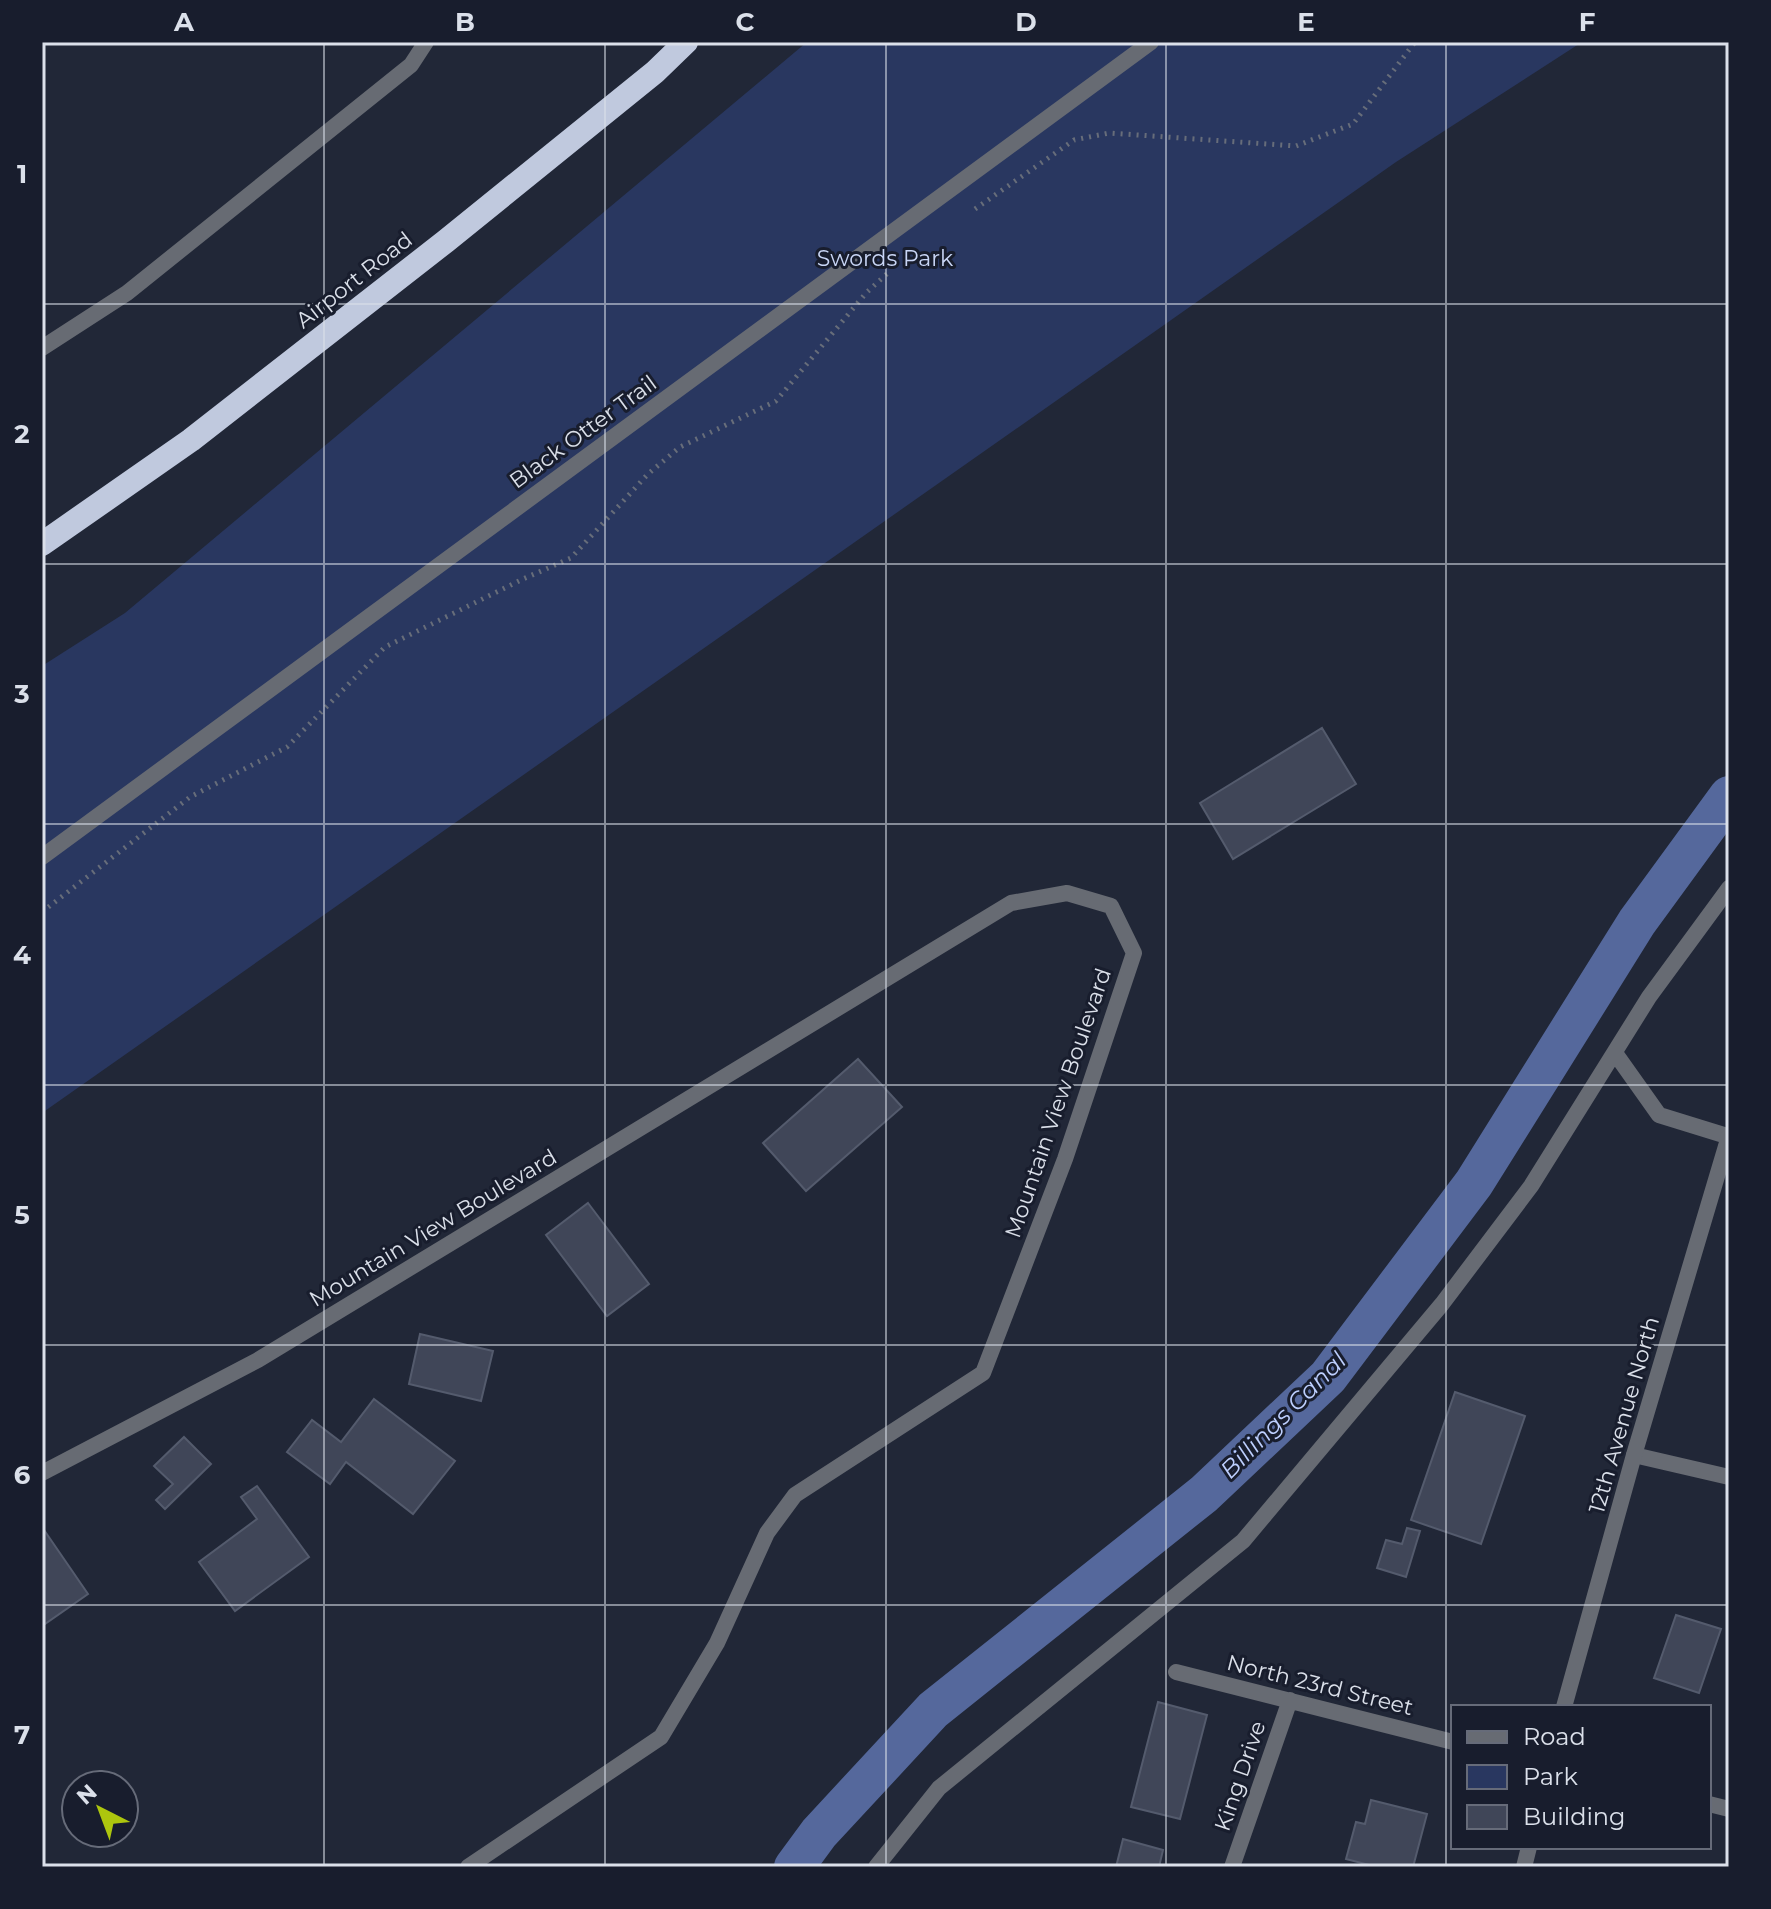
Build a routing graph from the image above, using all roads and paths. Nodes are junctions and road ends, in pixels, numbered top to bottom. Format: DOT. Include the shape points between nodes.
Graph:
graph roads {
  1 [pos="426,42"];
  2 [pos="686,42"];
  3 [pos="1151,42"];
  4 [pos="1415,42"];
  5 [pos="964,217"];
  6 [pos="894,268"];
  7 [pos="42,348"];
  8 [pos="42,544"];
  9 [pos="42,857"];
  10 [pos="1729,888"];
  11 [pos="42,912"];
  12 [pos="1615,1053"];
  13 [pos="1728,1136"];
  14 [pos="1634,1455"];
  15 [pos="42,1473"];
  16 [pos="1729,1477"];
  17 [pos="1176,1672"];
  18 [pos="1290,1700"];
  19 [pos="1565,1705"];
  20 [pos="1451,1741"];
  21 [pos="468,1867"];
  22 [pos="876,1867"];
  23 [pos="1232,1867"];
  1 -- 7 [label="street" via="411,65 127,293"];
  2 -- 8 [label="highway, Airport Road" via="470,221 191,440"];
  3 -- 9 [label="street, Black Otter Trail"];
  4 -- 5 [label="path" via="1353,124 1296,146 1109,133 1074,140"];
  6 -- 11 [label="path" via="866,293 776,401 680,447 571,558 385,647 287,747 190,797"];
  10 -- 12 [label="street"];
  12 -- 13 [label="street" via="1659,1115"];
  12 -- 22 [label="street" via="1523,1198 1442,1304 1243,1541 939,1788"];
  13 -- 14 [label="street, 12th Avenue North"];
  14 -- 16 [label="street"];
  14 -- 19 [label="street, 12th Avenue North"];
  15 -- 21 [label="street, Mountain View Boulevard" via="258,1360 1011,903 1067,893 1111,906 1134,953 1065,1159 983,1373 795,1495 767,1533 717,1643 661,1737"];
  17 -- 18 [label="street, North 23rd Street"];
  18 -- 20 [label="street, North 23rd Street"];
  18 -- 23 [label="street, King Drive"];
}
